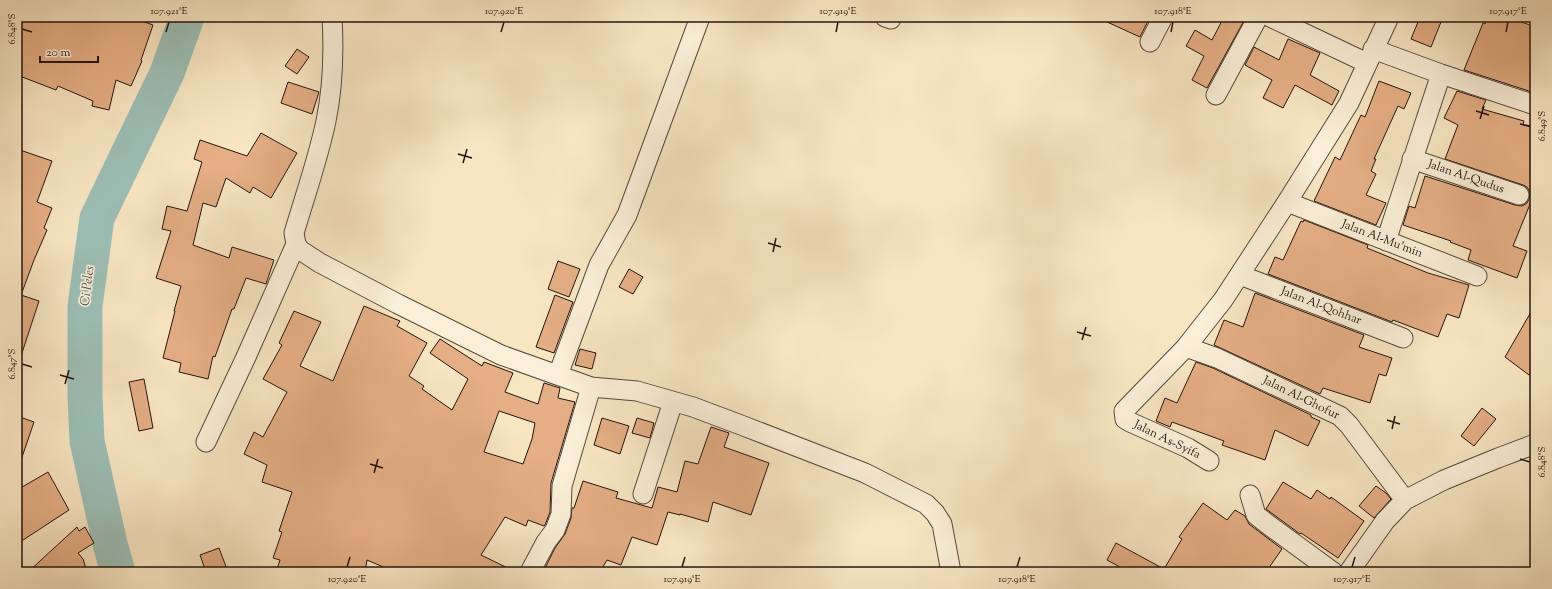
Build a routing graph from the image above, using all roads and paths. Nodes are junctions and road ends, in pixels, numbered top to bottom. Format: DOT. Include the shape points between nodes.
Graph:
graph roads {
  1 [pos="332,17"];
  2 [pos="700,17"];
  3 [pos="1163,17"];
  4 [pos="1258,17"];
  5 [pos="1270,17"];
  6 [pos="1389,17"];
  7 [pos="1150,42"];
  8 [pos="1370,56"];
  9 [pos="1441,74"];
  10 [pos="1216,95"];
  11 [pos="1535,105"];
  12 [pos="1412,159"];
  13 [pos="1519,195"];
  14 [pos="1287,202"];
  15 [pos="1386,241"];
  16 [pos="296,244"];
  17 [pos="1240,275"];
  18 [pos="1477,276"];
  19 [pos="1403,338"];
  20 [pos="1186,347"];
  21 [pos="558,376"];
  22 [pos="591,387"];
  23 [pos="673,402"];
  24 [pos="206,442"];
  25 [pos="1535,444"];
  26 [pos="1209,461"];
  27 [pos="643,494"];
  28 [pos="1250,495"];
  29 [pos="1405,500"];
  30 [pos="530,572"];
  31 [pos="951,572"];
  32 [pos="1333,572"];
  33 [pos="1349,572"];
  1 -- 16 [label="street" via="333,75 326,120 294,233"];
  2 -- 21 [label="street" via="627,215 599,265"];
  3 -- 7 [label="street"];
  4 -- 10 [label="street"];
  5 -- 8 [label="street"];
  6 -- 8 [label="street"];
  8 -- 9 [label="street"];
  8 -- 14 [label="street" via="1349,103"];
  9 -- 11 [label="street"];
  9 -- 12 [label="street"];
  12 -- 13 [label="street, Jalan Al-Qudus"];
  12 -- 15 [label="street"];
  14 -- 15 [label="street, Jalan Al-Mu'min"];
  14 -- 17 [label="street"];
  15 -- 18 [label="street, Jalan Al-Mu'min"];
  16 -- 21 [label="street" via="300,250 320,263 398,304 501,355"];
  16 -- 24 [label="street"];
  17 -- 19 [label="street, Jalan Al-Qohhar"];
  17 -- 20 [label="street"];
  20 -- 26 [label="street, Jalan As-Syifa" via="1124,411 1125,420 1188,448"];
  20 -- 29 [label="street, Jalan Al-Ghofur" via="1217,358 1340,416 1350,425"];
  21 -- 22 [label="street"];
  22 -- 23 [label="street" via="637,391"];
  22 -- 30 [label="street" via="562,486 561,514 555,530"];
  23 -- 27 [label="street"];
  23 -- 31 [label="street" via="741,425 865,473 926,504 942,524"];
  25 -- 29 [label="street" via="1444,480"];
  28 -- 32 [label="street" via="1256,515"];
  29 -- 33 [label="street" via="1385,520"];
}
